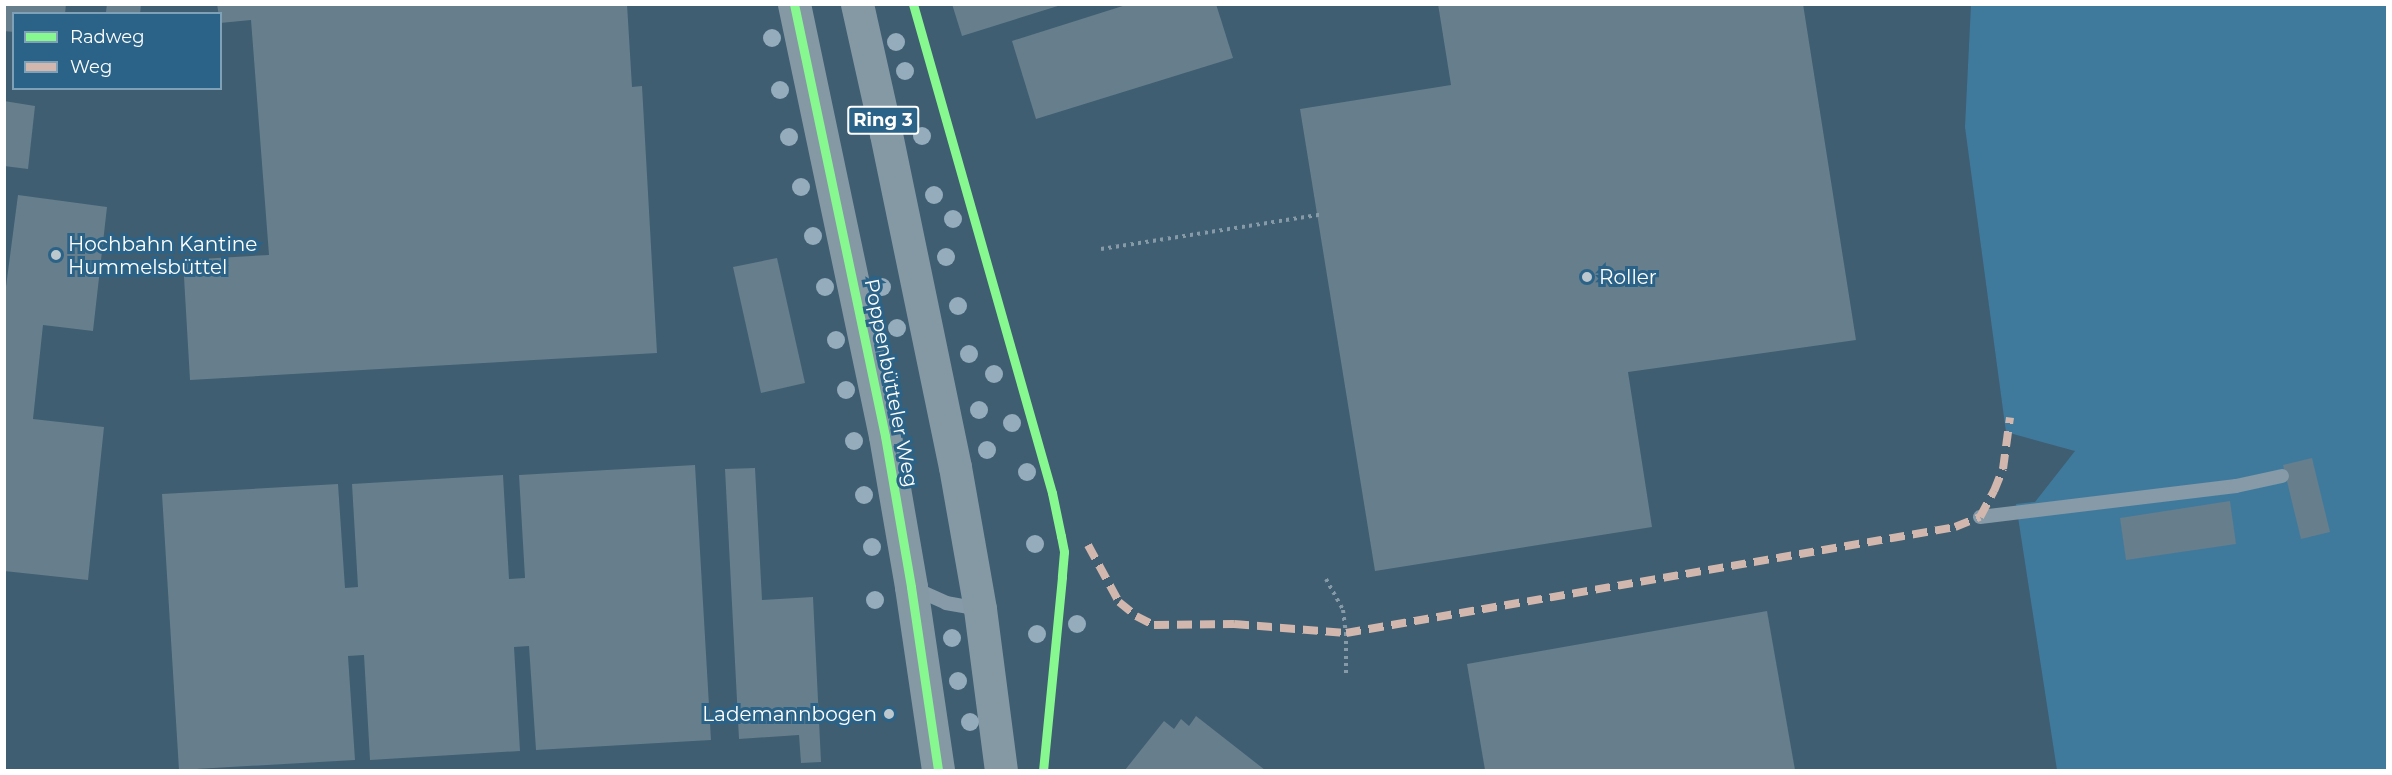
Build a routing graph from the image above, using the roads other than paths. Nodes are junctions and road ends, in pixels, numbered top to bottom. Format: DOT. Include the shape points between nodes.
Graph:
graph roads {
  1 [pos="794,4"];
  2 [pos="857,4"];
  3 [pos="2282,476"];
  4 [pos="1980,517"];
  5 [pos="911,587"];
  6 [pos="980,609"];
  7 [pos="938,771"];
  8 [pos="1000,771"];
  1 -- 5 [label="main road, Poppenbütteler Weg / Ring 3" via="885,436"];
  2 -- 6 [label="main road, Ring 3" via="955,467"];
  3 -- 4 [label="lane" via="2236,486"];
  5 -- 6 [label="lane" via="946,603"];
  5 -- 7 [label="main road, Poppenbütteler Weg / Ring 3"];
  6 -- 8 [label="main road, Ring 3"];
}
